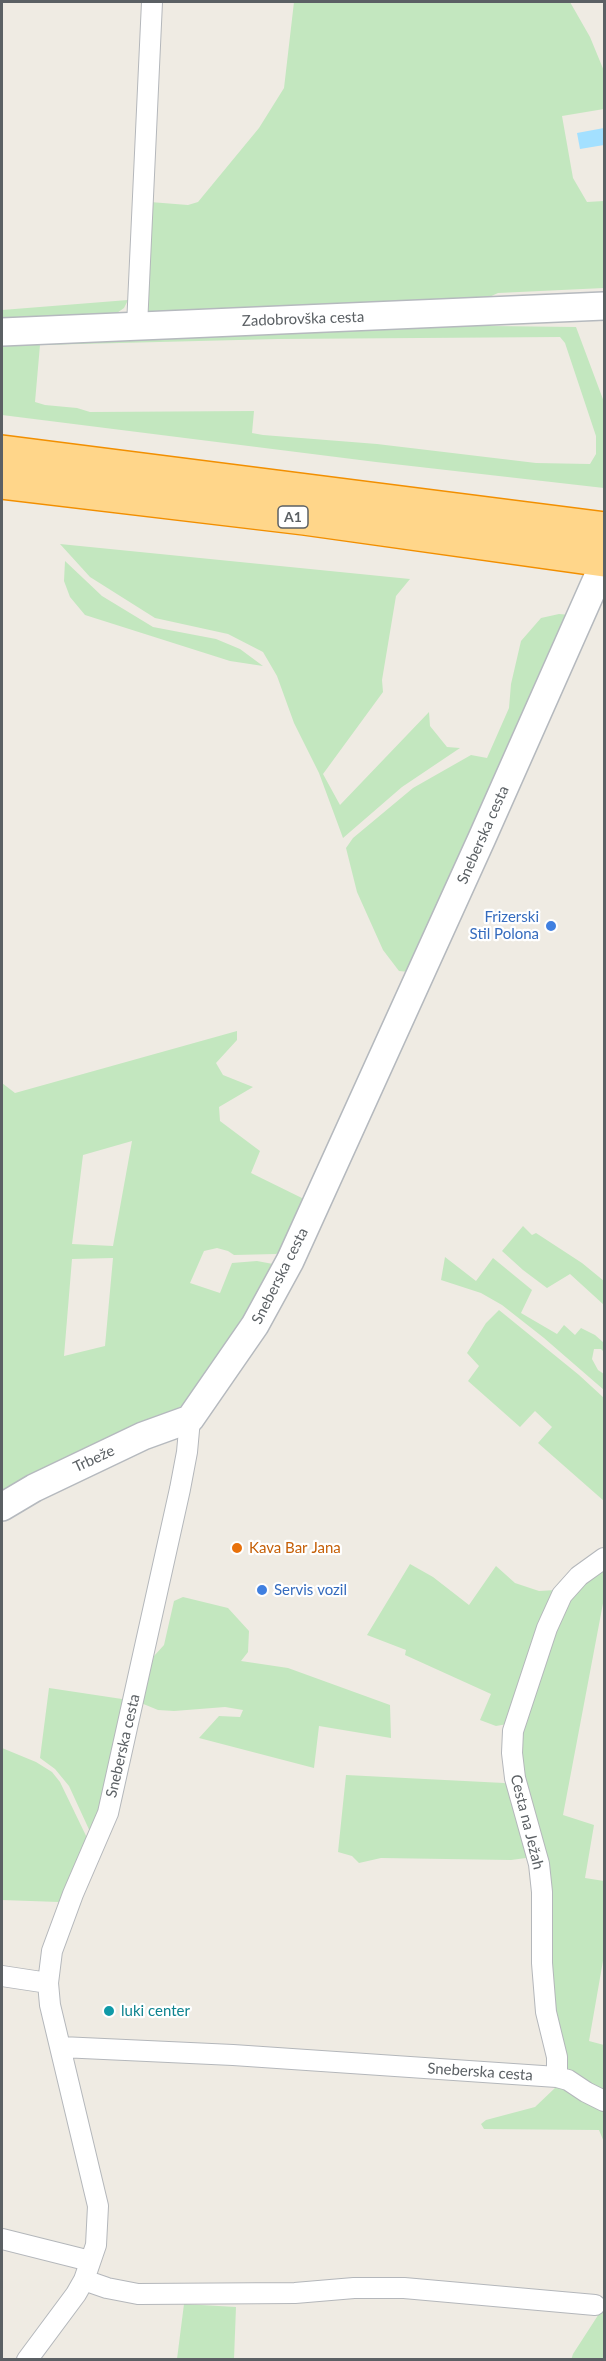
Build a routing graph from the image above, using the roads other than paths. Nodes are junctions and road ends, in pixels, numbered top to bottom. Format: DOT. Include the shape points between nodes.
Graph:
graph roads {
  1 [pos="152,2"];
  2 [pos="604,306"];
  3 [pos="137,327"];
  4 [pos="2,332"];
  5 [pos="2,452"];
  6 [pos="2,482"];
  7 [pos="604,529"];
  8 [pos="604,561"];
  9 [pos="190,1419"];
  10 [pos="2,1507"];
  11 [pos="604,1558"];
  12 [pos="2,1976"];
  13 [pos="48,1983"];
  14 [pos="61,2047"];
  15 [pos="557,2077"];
  16 [pos="604,2101"];
  17 [pos="2,2239"];
  18 [pos="90,2261"];
  19 [pos="84,2280"];
  20 [pos="595,2305"];
  21 [pos="27,2360"];
  1 -- 3 [label="street"];
  2 -- 3 [label="street, Zadobrovška cesta"];
  3 -- 4 [label="street, Zadobrovška cesta"];
  5 -- 7 [label="highway, A1"];
  6 -- 8 [label="highway, A1" via="304,518"];
  8 -- 9 [label="street, Sneberska cesta" via="280,1283"];
  9 -- 10 [label="street, Trbeže" via="121,1446"];
  9 -- 13 [label="street, Sneberska cesta" via="180,1489 108,1813 52,1951"];
  11 -- 15 [label="street, Cesta na Ježah" via="579,1576 562,1595 513,1731 515,1778 539,1864 546,2012 557,2057"];
  12 -- 13 [label="street"];
  13 -- 14 [label="street, Sneberska cesta"];
  14 -- 15 [label="street, Sneberska cesta"];
  14 -- 18 [label="street, Sneberska cesta" via="98,2206 96,2245"];
  15 -- 16 [label="street, Sneberska cesta"];
  17 -- 18 [label="street"];
  18 -- 19 [label="street, Sneberska cesta"];
  19 -- 20 [label="street" via="138,2294 404,2288"];
  19 -- 21 [label="street, Sneberska cesta"];
}
